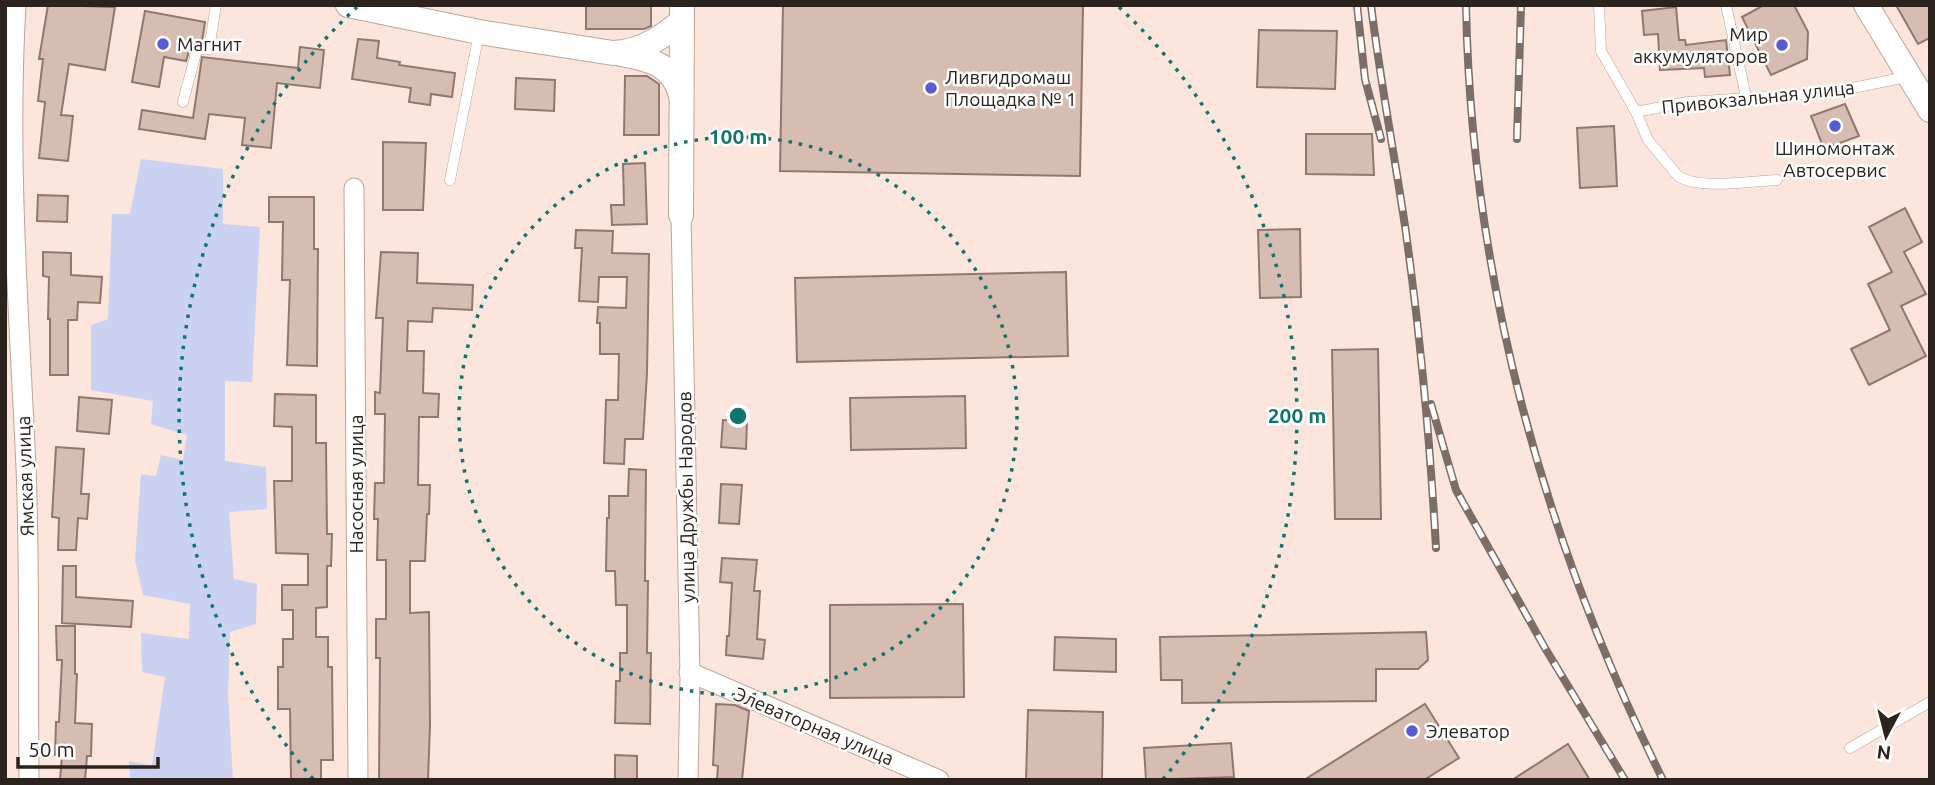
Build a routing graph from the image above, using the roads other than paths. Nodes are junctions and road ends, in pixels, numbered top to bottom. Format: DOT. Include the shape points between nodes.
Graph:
graph roads {
  1 [pos="16,5"];
  2 [pos="216,5"];
  3 [pos="348,5"];
  4 [pos="1599,5"];
  5 [pos="1726,5"];
  6 [pos="1866,5"];
  7 [pos="682,13"];
  8 [pos="479,32"];
  9 [pos="613,53"];
  10 [pos="9,57"];
  11 [pos="1910,76"];
  12 [pos="681,95"];
  13 [pos="1746,97"];
  14 [pos="183,102"];
  15 [pos="1930,110"];
  16 [pos="1636,112"];
  17 [pos="450,180"];
  18 [pos="1777,180"];
  19 [pos="354,188"];
  20 [pos="681,215"];
  21 [pos="689,672"];
  22 [pos="1930,702"];
  23 [pos="1850,748"];
  24 [pos="29,780"];
  25 [pos="358,780"];
  26 [pos="688,780"];
  27 [pos="939,780"];
  1 -- 10 [label="street, Ямская улица"];
  2 -- 14 [label="lane" via="209,49 197,49"];
  3 -- 8 [label="street"];
  4 -- 16 [label="lane, Привокзальная улица" via="1601,51"];
  5 -- 13 [label="lane"];
  6 -- 11 [label="street"];
  7 -- 9 [label="street" via="648,45"];
  7 -- 12 [label="street"];
  8 -- 9 [label="street"];
  8 -- 17 [label="lane"];
  9 -- 12 [label="street" via="666,68"];
  10 -- 24 [label="street, Ямская улица" via="26,471"];
  11 -- 13 [label="lane, Привокзальная улица" via="1811,94"];
  11 -- 15 [label="street"];
  12 -- 20 [label="street"];
  13 -- 16 [label="lane, Привокзальная улица"];
  16 -- 18 [label="lane" via="1648,140 1684,180"];
  19 -- 25 [label="street, Насосная улица"];
  20 -- 21 [label="street, улица Дружбы Народов"];
  21 -- 26 [label="street, улица Дружбы Народов"];
  21 -- 27 [label="street, Элеваторная улица"];
  22 -- 23 [label="lane"];
}
